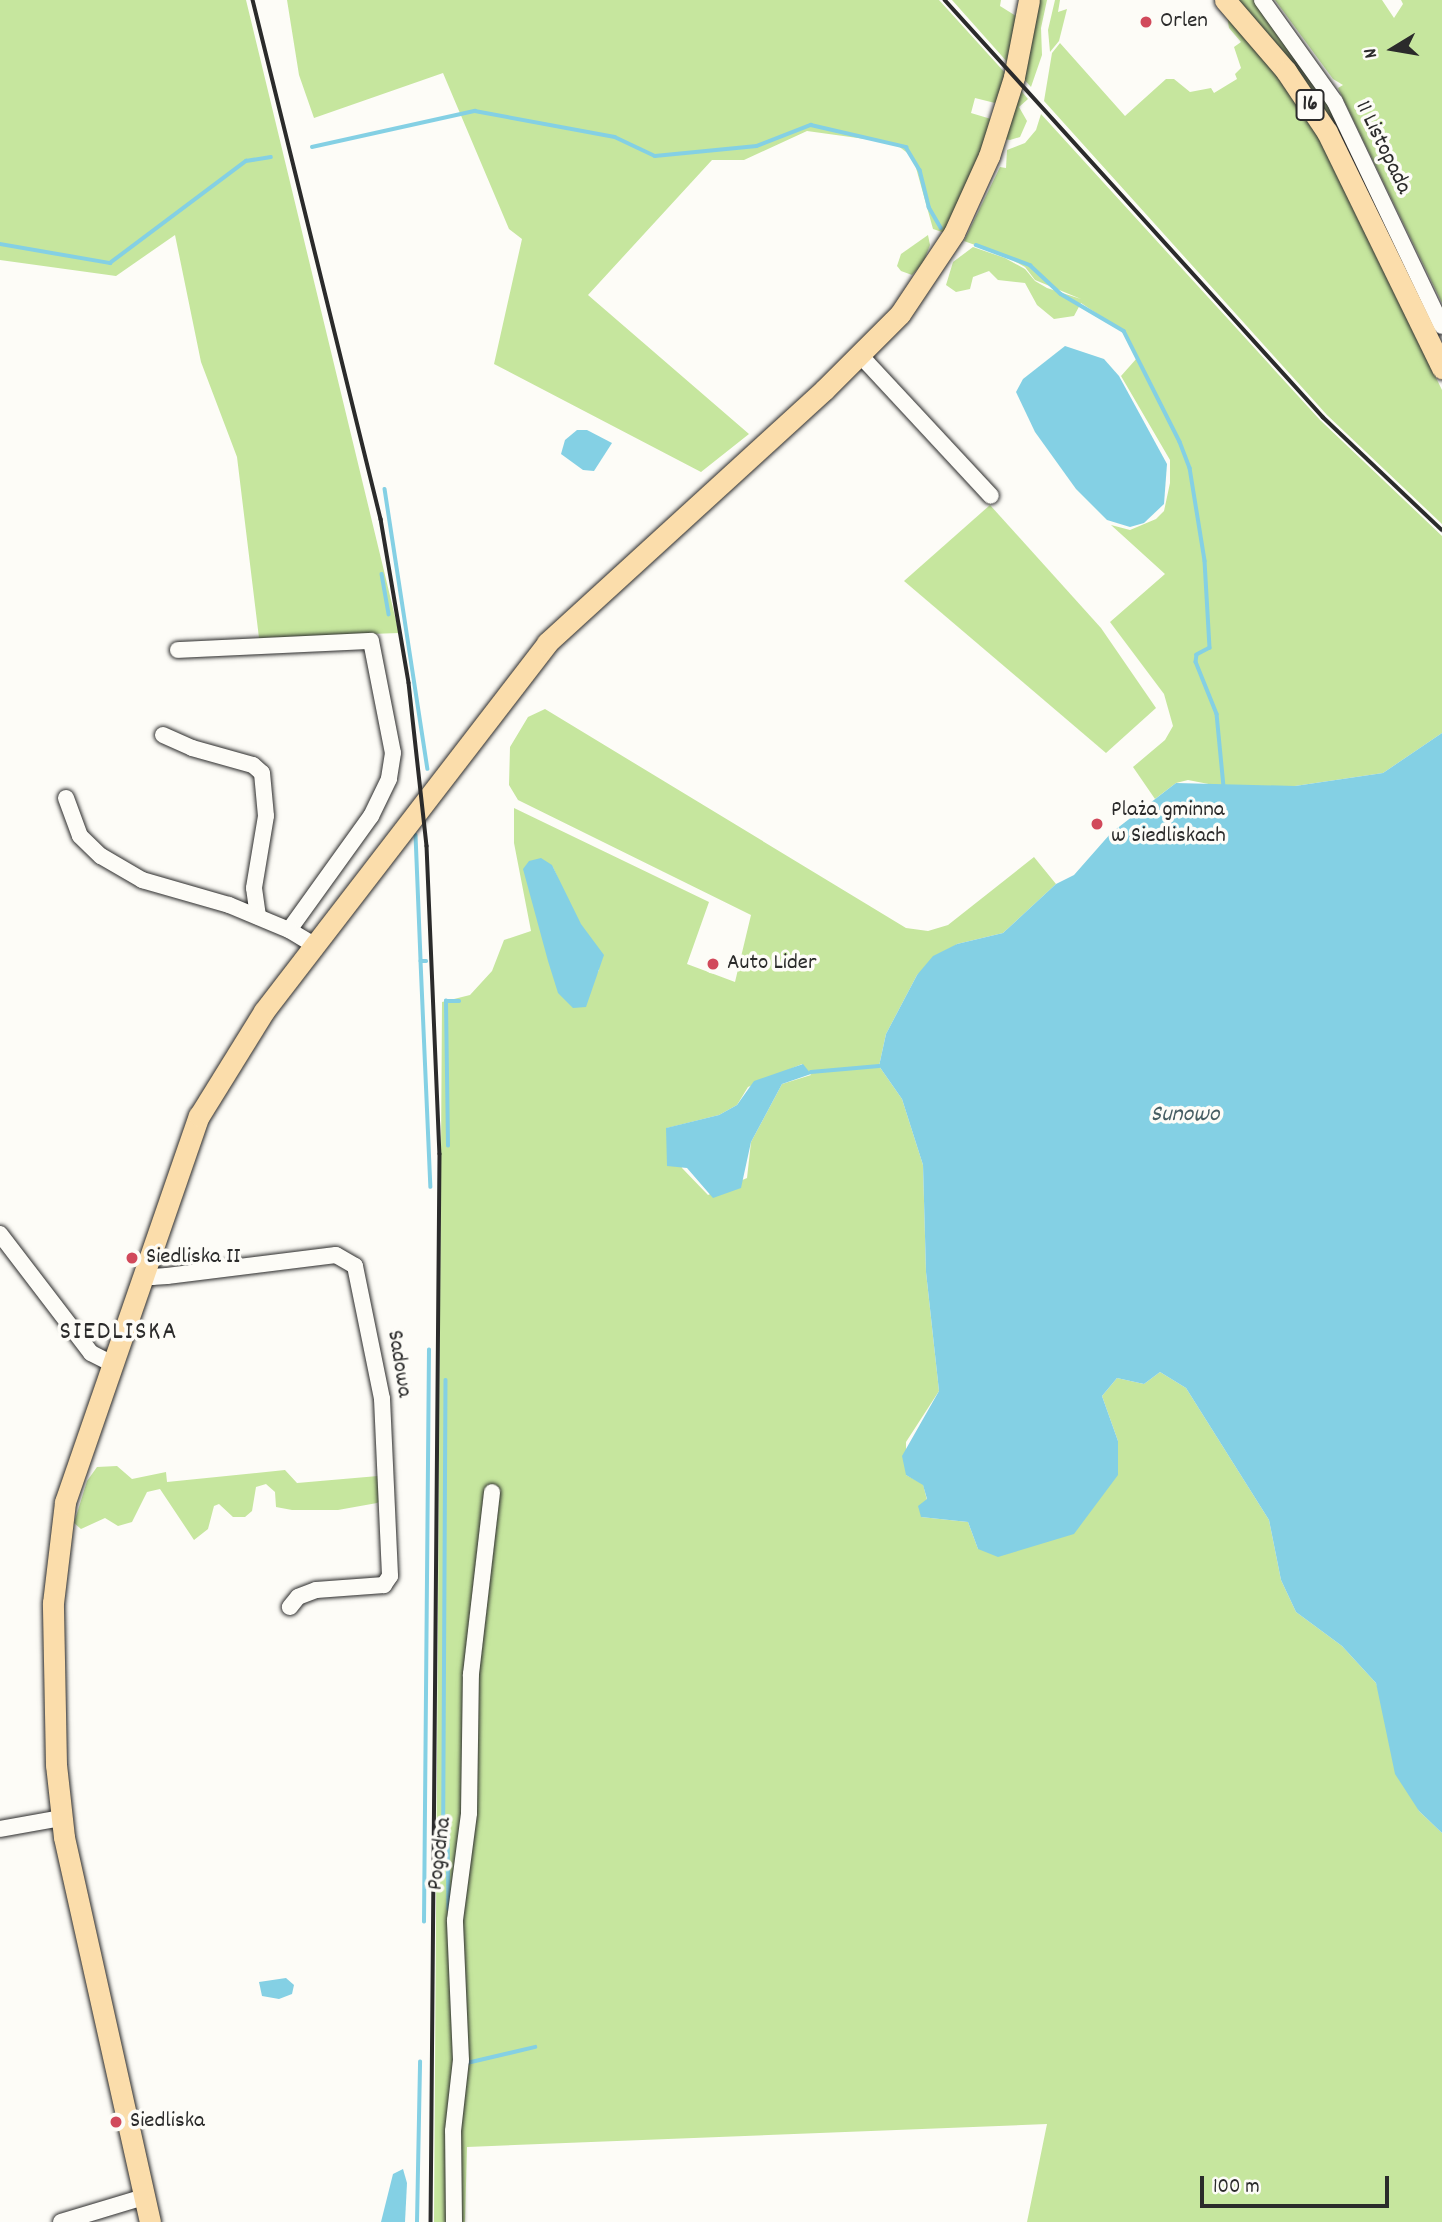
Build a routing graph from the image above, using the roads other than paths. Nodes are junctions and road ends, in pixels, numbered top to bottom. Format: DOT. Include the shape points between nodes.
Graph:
graph roads {
  1 [pos="1029,0"];
  2 [pos="1225,0"];
  3 [pos="1262,0"];
  4 [pos="1442,326"];
  5 [pos="860,355"];
  6 [pos="1442,368"];
  7 [pos="991,496"];
  8 [pos="178,650"];
  9 [pos="163,735"];
  10 [pos="66,798"];
  11 [pos="258,917"];
  12 [pos="289,930"];
  13 [pos="314,945"];
  14 [pos="0,1234"];
  15 [pos="145,1270"];
  16 [pos="113,1364"];
  17 [pos="492,1492"];
  18 [pos="290,1607"];
  19 [pos="61,1818"];
  20 [pos="0,1829"];
  21 [pos="144,2197"];
  22 [pos="107,2215"];
  23 [pos="61,2222"];
  24 [pos="150,2222"];
  25 [pos="454,2222"];
  1 -- 5 [label="main road" via="1004,116 965,210 925,278"];
  2 -- 6 [label="main road, 16" via="1286,71 1327,132"];
  3 -- 4 [label="street, 11 Listopada" via="1335,102"];
  5 -- 7 [label="street"];
  5 -- 13 [label="main road" via="547,643"];
  8 -- 12 [label="street" via="371,642 393,753 389,779 372,816"];
  9 -- 11 [label="street" via="253,765 262,773 265,816 254,888"];
  10 -- 11 [label="street" via="80,836 101,856 142,880"];
  11 -- 12 [label="street"];
  12 -- 13 [label="street"];
  13 -- 15 [label="main road" via="237,1050 206,1101"];
  14 -- 16 [label="street" via="91,1353"];
  15 -- 16 [label="main road"];
  15 -- 18 [label="street, Sadowa" via="152,1276 167,1276 336,1255 355,1266 382,1398 390,1576 384,1586 316,1590 298,1597"];
  16 -- 19 [label="main road" via="72,1477 58,1532 53,1648"];
  17 -- 25 [label="street, Pogodna" via="471,1674 469,1813 455,1920 461,2060 453,2131"];
  19 -- 20 [label="street"];
  19 -- 21 [label="main road"];
  21 -- 22 [label="street"];
  21 -- 24 [label="main road"];
  22 -- 23 [label="street"];
}
